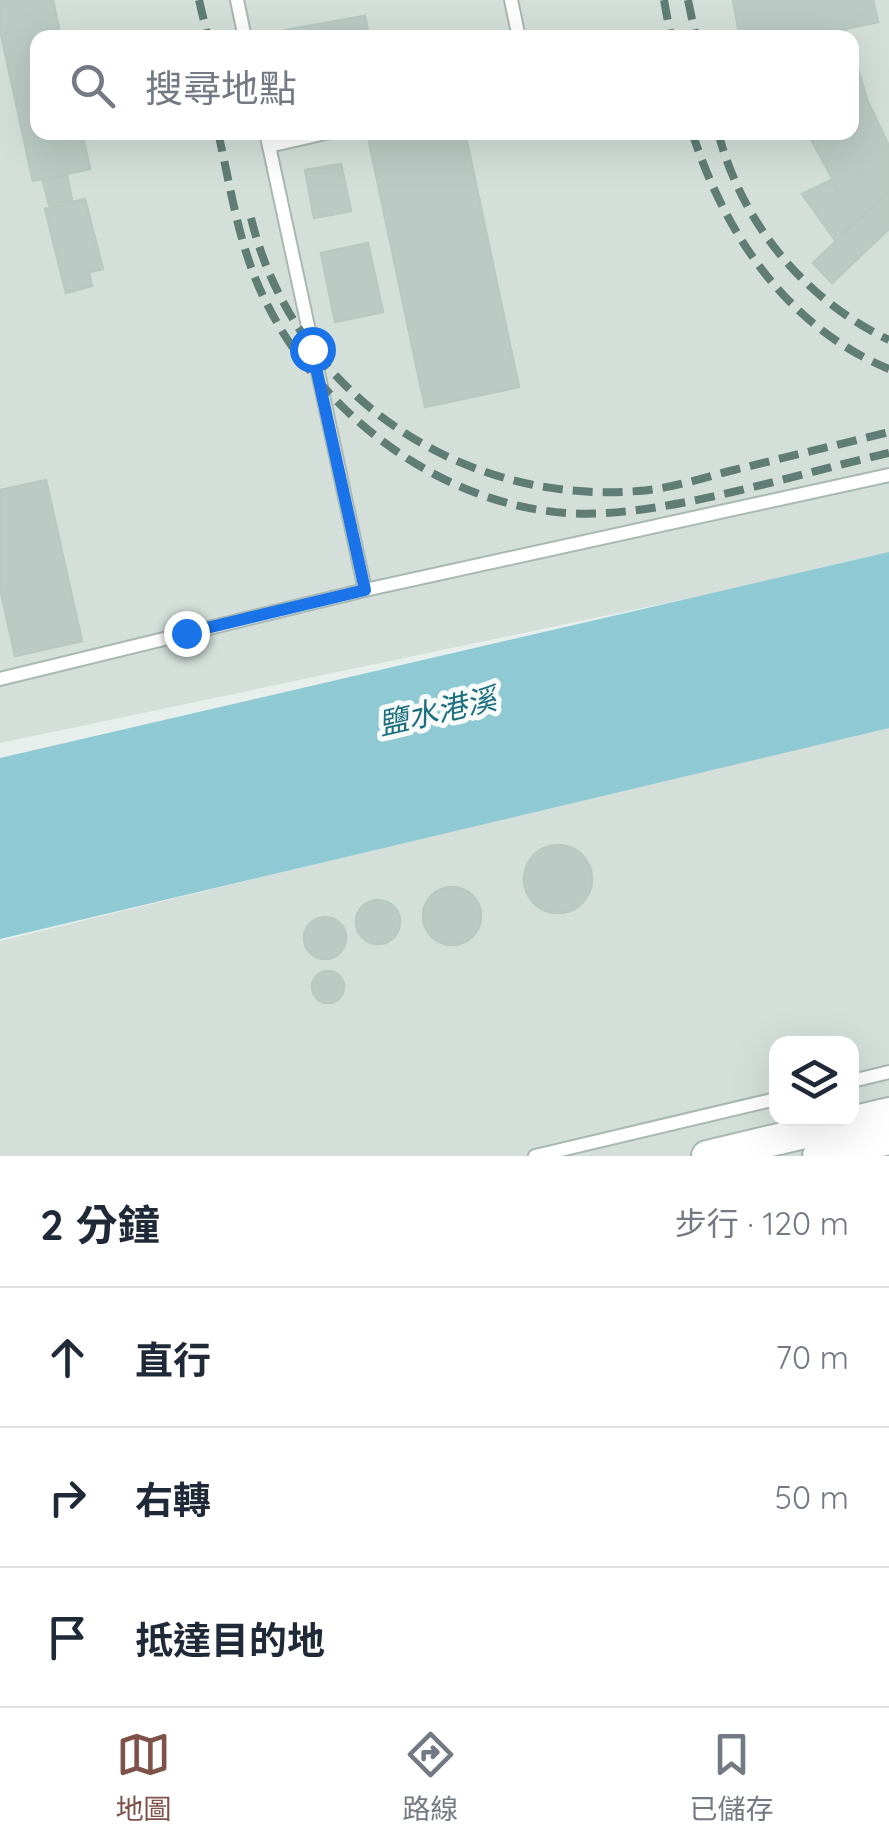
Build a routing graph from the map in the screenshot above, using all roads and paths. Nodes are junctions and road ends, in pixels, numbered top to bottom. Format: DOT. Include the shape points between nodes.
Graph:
graph roads {
  1 [pos="237,0"];
  2 [pos="511,0"];
  3 [pos="243,30"];
  4 [pos="517,30"];
  5 [pos="267,140"];
  6 [pos="889,475"];
  7 [pos="365,590"];
  8 [pos="0,679"];
  9 [pos="889,1072"];
  10 [pos="859,1079"];
  11 [pos="769,1100"];
  12 [pos="889,1114"];
  13 [pos="889,1139"];
  14 [pos="535,1156"];
  15 [pos="708,1156"];
  16 [pos="818,1156"];
  1 -- 3 [label="lane"];
  2 -- 4 [label="lane"];
  5 -- 7 [label="lane"];
  6 -- 7 [label="lane"];
  7 -- 8 [label="lane"];
  9 -- 10 [label="lane"];
  11 -- 14 [label="lane"];
  12 -- 15 [label="street"];
  13 -- 16 [label="street"];
}
